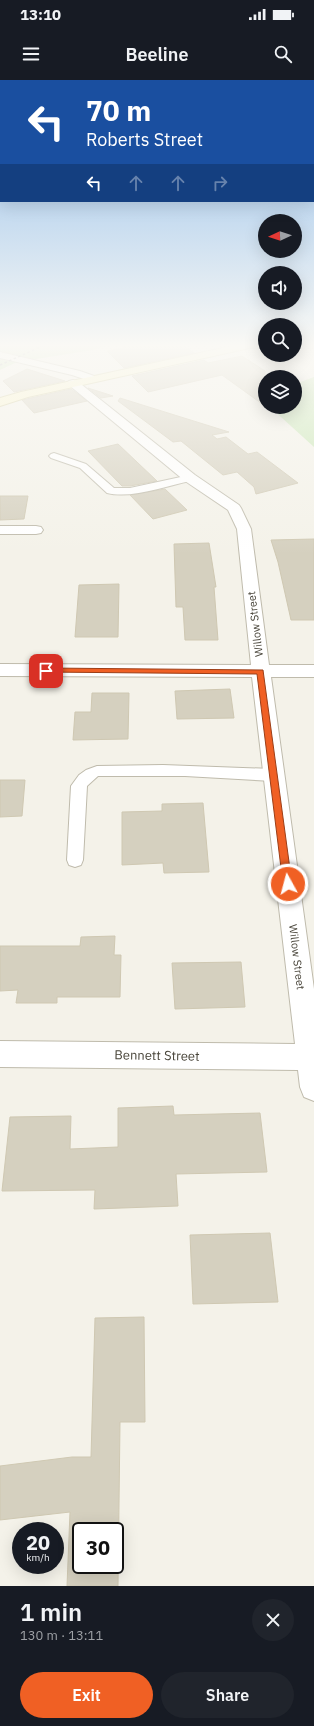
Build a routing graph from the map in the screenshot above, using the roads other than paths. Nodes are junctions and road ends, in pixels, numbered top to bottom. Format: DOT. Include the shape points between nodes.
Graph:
graph roads {
  1 [pos="112,414"];
  2 [pos="54,456"];
  3 [pos="190,478"];
  4 [pos="0,530"];
  5 [pos="36,530"];
  6 [pos="0,670"];
  7 [pos="261,671"];
  8 [pos="314,671"];
  9 [pos="273,775"];
  10 [pos="75,860"];
  11 [pos="0,1054"];
  12 [pos="312,1057"];
  13 [pos="314,1087"];
  1 -- 3 [label="street, Willow Street"];
  2 -- 3 [label="lane" via="83,466 111,491 130,491"];
  3 -- 7 [label="street, Willow Street" via="234,508 244,529"];
  4 -- 5 [label="street"];
  6 -- 7 [label="street"];
  7 -- 8 [label="street"];
  7 -- 9 [label="street, Willow Street"];
  9 -- 10 [label="lane" via="169,770 91,773 82,779 79,786"];
  9 -- 12 [label="street, Willow Street"];
  11 -- 12 [label="street, Bennett Street"];
  12 -- 13 [label="street, Willow Street"];
}
